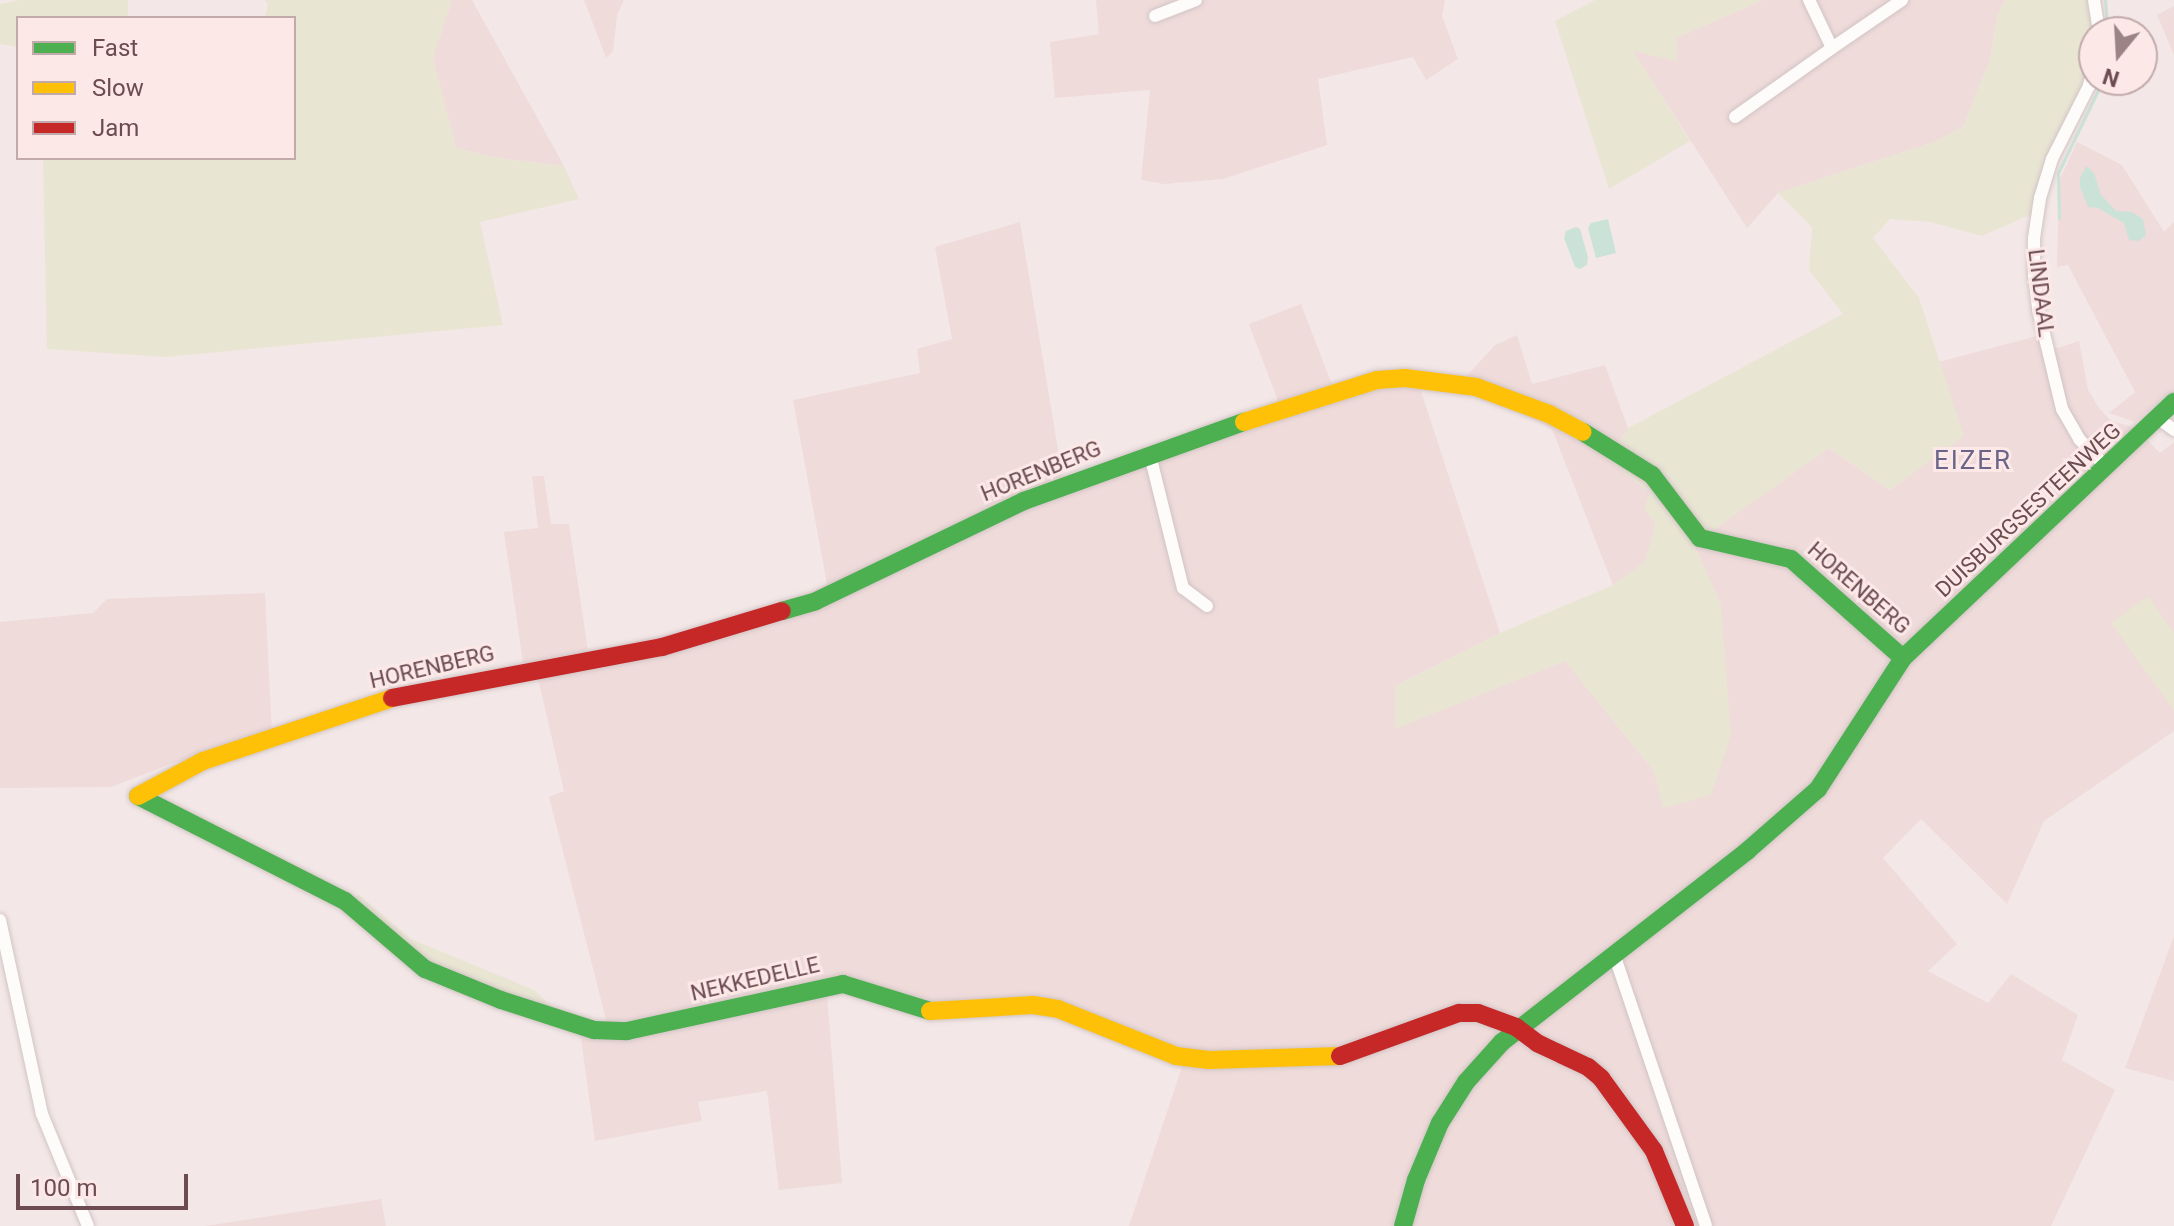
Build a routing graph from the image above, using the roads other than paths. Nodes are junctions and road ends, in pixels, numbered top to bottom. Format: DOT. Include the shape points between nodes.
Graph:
graph roads {
  1 [pos="1196,0"];
  2 [pos="1809,0"];
  3 [pos="1902,0"];
  4 [pos="1155,16"];
  5 [pos="1832,48"];
  6 [pos="2084,96"];
  7 [pos="1735,117"];
  8 [pos="2174,402"];
  9 [pos="2166,424"];
  10 [pos="1150,455"];
  11 [pos="2107,468"];
  12 [pos="1207,606"];
  13 [pos="1903,658"];
  14 [pos="138,796"];
  15 [pos="0,920"];
  16 [pos="1614,954"];
  17 [pos="1516,1027"];
  18 [pos="88,1226"];
  19 [pos="1403,1226"];
  20 [pos="1685,1226"];
  21 [pos="1706,1226"];
  1 -- 4 [label="street"];
  2 -- 5 [label="street"];
  3 -- 5 [label="street"];
  5 -- 7 [label="street"];
  6 -- 11 [label="street, LINDAAL" via="2052,159 2040,198 2034,275 2062,409 2079,439"];
  8 -- 9 [label="street, DUISBURGSESTEENWEG"];
  9 -- 11 [label="street, DUISBURGSESTEENWEG"];
  10 -- 12 [label="street" via="1183,588"];
  10 -- 13 [label="street, HORENBERG" via="1377,380 1419,377 1476,387 1549,414 1618,451 1652,475 1700,538 1791,559"];
  10 -- 14 [label="street, HORENBERG" via="1024,501 816,601 662,647 402,695 203,761"];
  11 -- 13 [label="street, DUISBURGSESTEENWEG"];
  13 -- 16 [label="street, DUISBURGSESTEENWEG" via="1818,789"];
  14 -- 17 [label="street, NEKKEDELLE" via="345,901 425,969 594,1030 627,1031 843,984 935,1012 1033,1005 1058,1009 1176,1056 1209,1060 1339,1056 1459,1013 1478,1013"];
  15 -- 18 [label="street" via="42,1114"];
  16 -- 17 [label="street, DUISBURGSESTEENWEG"];
  16 -- 21 [label="street"];
  17 -- 19 [label="street, DUISBURGSESTEENWEG" via="1466,1082 1440,1123"];
  17 -- 20 [label="street, NEKKEDELLE" via="1601,1078 1654,1151"];
}
